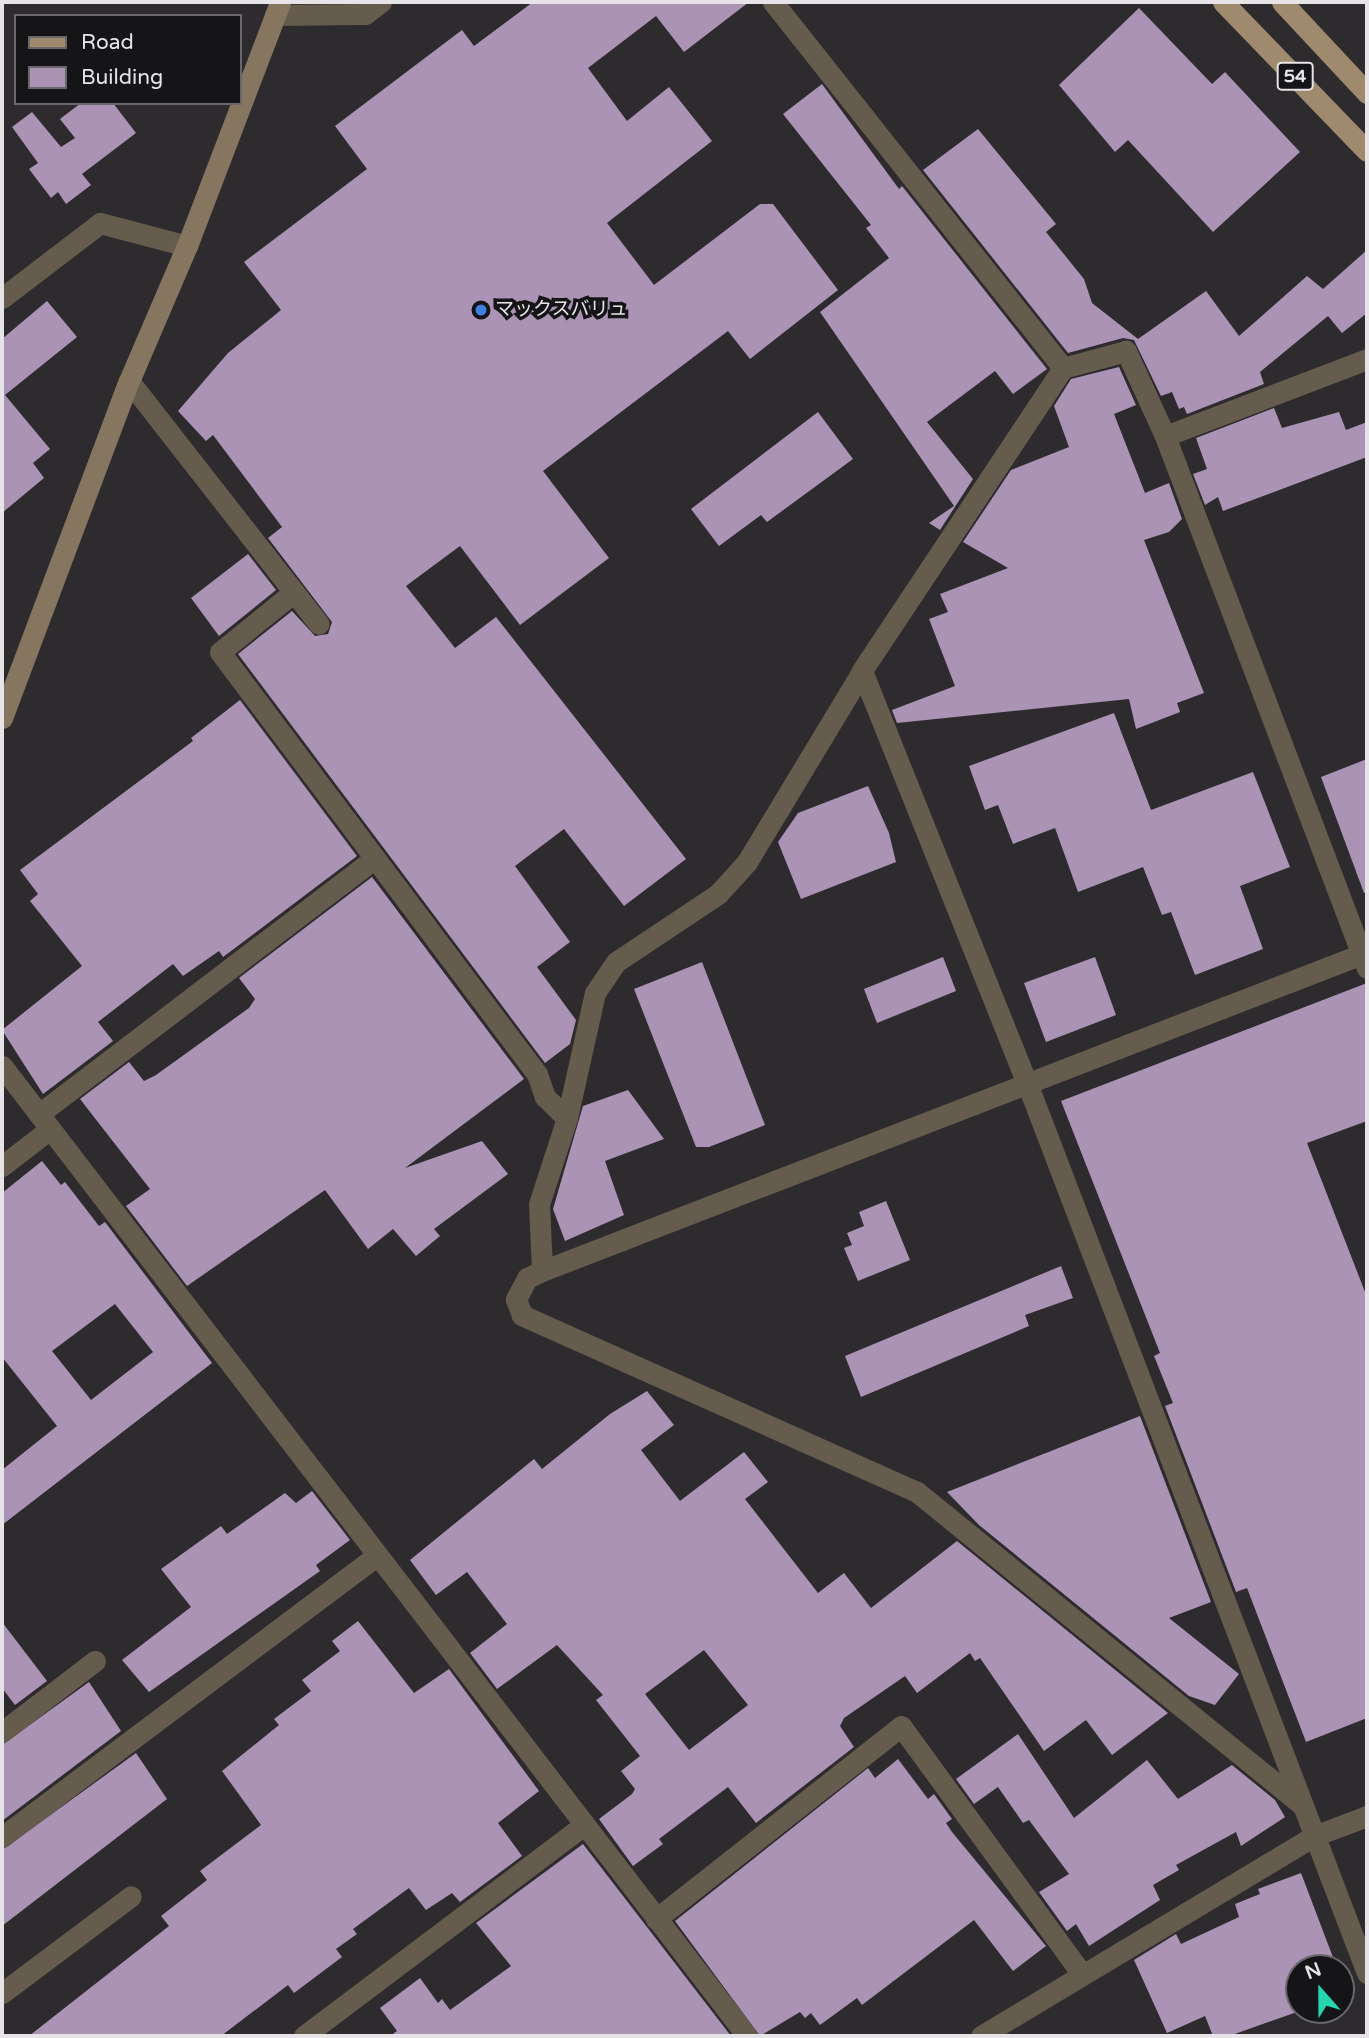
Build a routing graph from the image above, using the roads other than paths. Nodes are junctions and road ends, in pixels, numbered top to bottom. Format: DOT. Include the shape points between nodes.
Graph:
graph roads {
  1 [pos="381,2"];
  2 [pos="773,2"];
  3 [pos="1223,2"];
  4 [pos="1282,2"];
  5 [pos="277,8"];
  6 [pos="1367,93"];
  7 [pos="242,101"];
  8 [pos="240,105"];
  9 [pos="1367,151"];
  10 [pos="187,246"];
  11 [pos="2,298"];
  12 [pos="1367,359"];
  13 [pos="1063,368"];
  14 [pos="129,381"];
  15 [pos="1165,436"];
  16 [pos="294,592"];
  17 [pos="319,624"];
  18 [pos="862,671"];
  19 [pos="2,718"];
  20 [pos="375,858"];
  21 [pos="1365,958"];
  22 [pos="2,1066"];
  23 [pos="1027,1083"];
  24 [pos="566,1118"];
  25 [pos="44,1122"];
  26 [pos="2,1166"];
  27 [pos="542,1271"];
  28 [pos="376,1556"];
  29 [pos="95,1661"];
  30 [pos="2,1732"];
  31 [pos="1303,1806"];
  32 [pos="1367,1816"];
  33 [pos="583,1826"];
  34 [pos="1314,1836"];
  35 [pos="2,1838"];
  36 [pos="131,1896"];
  37 [pos="656,1919"];
  38 [pos="1367,1973"];
  39 [pos="1082,1975"];
  40 [pos="2,1993"];
  41 [pos="304,2036"];
  42 [pos="747,2036"];
  43 [pos="981,2036"];
  1 -- 5 [label="street" via="365,14"];
  2 -- 13 [label="street"];
  3 -- 9 [label="main road, 54"];
  4 -- 6 [label="main road, 54"];
  5 -- 7 [label="street"];
  8 -- 10 [label="street"];
  10 -- 11 [label="street" via="100,223"];
  10 -- 14 [label="street"];
  12 -- 15 [label="street"];
  13 -- 15 [label="street" via="1126,351"];
  13 -- 18 [label="street"];
  14 -- 16 [label="street"];
  14 -- 19 [label="street"];
  15 -- 21 [label="street"];
  16 -- 17 [label="street"];
  16 -- 20 [label="street" via="220,652"];
  18 -- 23 [label="street"];
  18 -- 24 [label="street" via="747,862 718,894 615,962 595,993"];
  20 -- 24 [label="street" via="537,1074 545,1097"];
  20 -- 25 [label="street"];
  21 -- 23 [label="street"];
  22 -- 25 [label="street"];
  23 -- 27 [label="street"];
  23 -- 31 [label="street"];
  24 -- 27 [label="street" via="539,1204"];
  25 -- 26 [label="street"];
  25 -- 28 [label="street"];
  27 -- 31 [label="street" via="527,1278 516,1299 522,1315 917,1492"];
  28 -- 33 [label="street"];
  28 -- 35 [label="street"];
  29 -- 30 [label="street"];
  31 -- 34 [label="street"];
  32 -- 34 [label="street"];
  33 -- 37 [label="street"];
  33 -- 41 [label="street"];
  34 -- 38 [label="street"];
  34 -- 39 [label="street"];
  36 -- 40 [label="street"];
  37 -- 39 [label="street" via="901,1726"];
  37 -- 42 [label="street"];
  39 -- 43 [label="street"];
}
